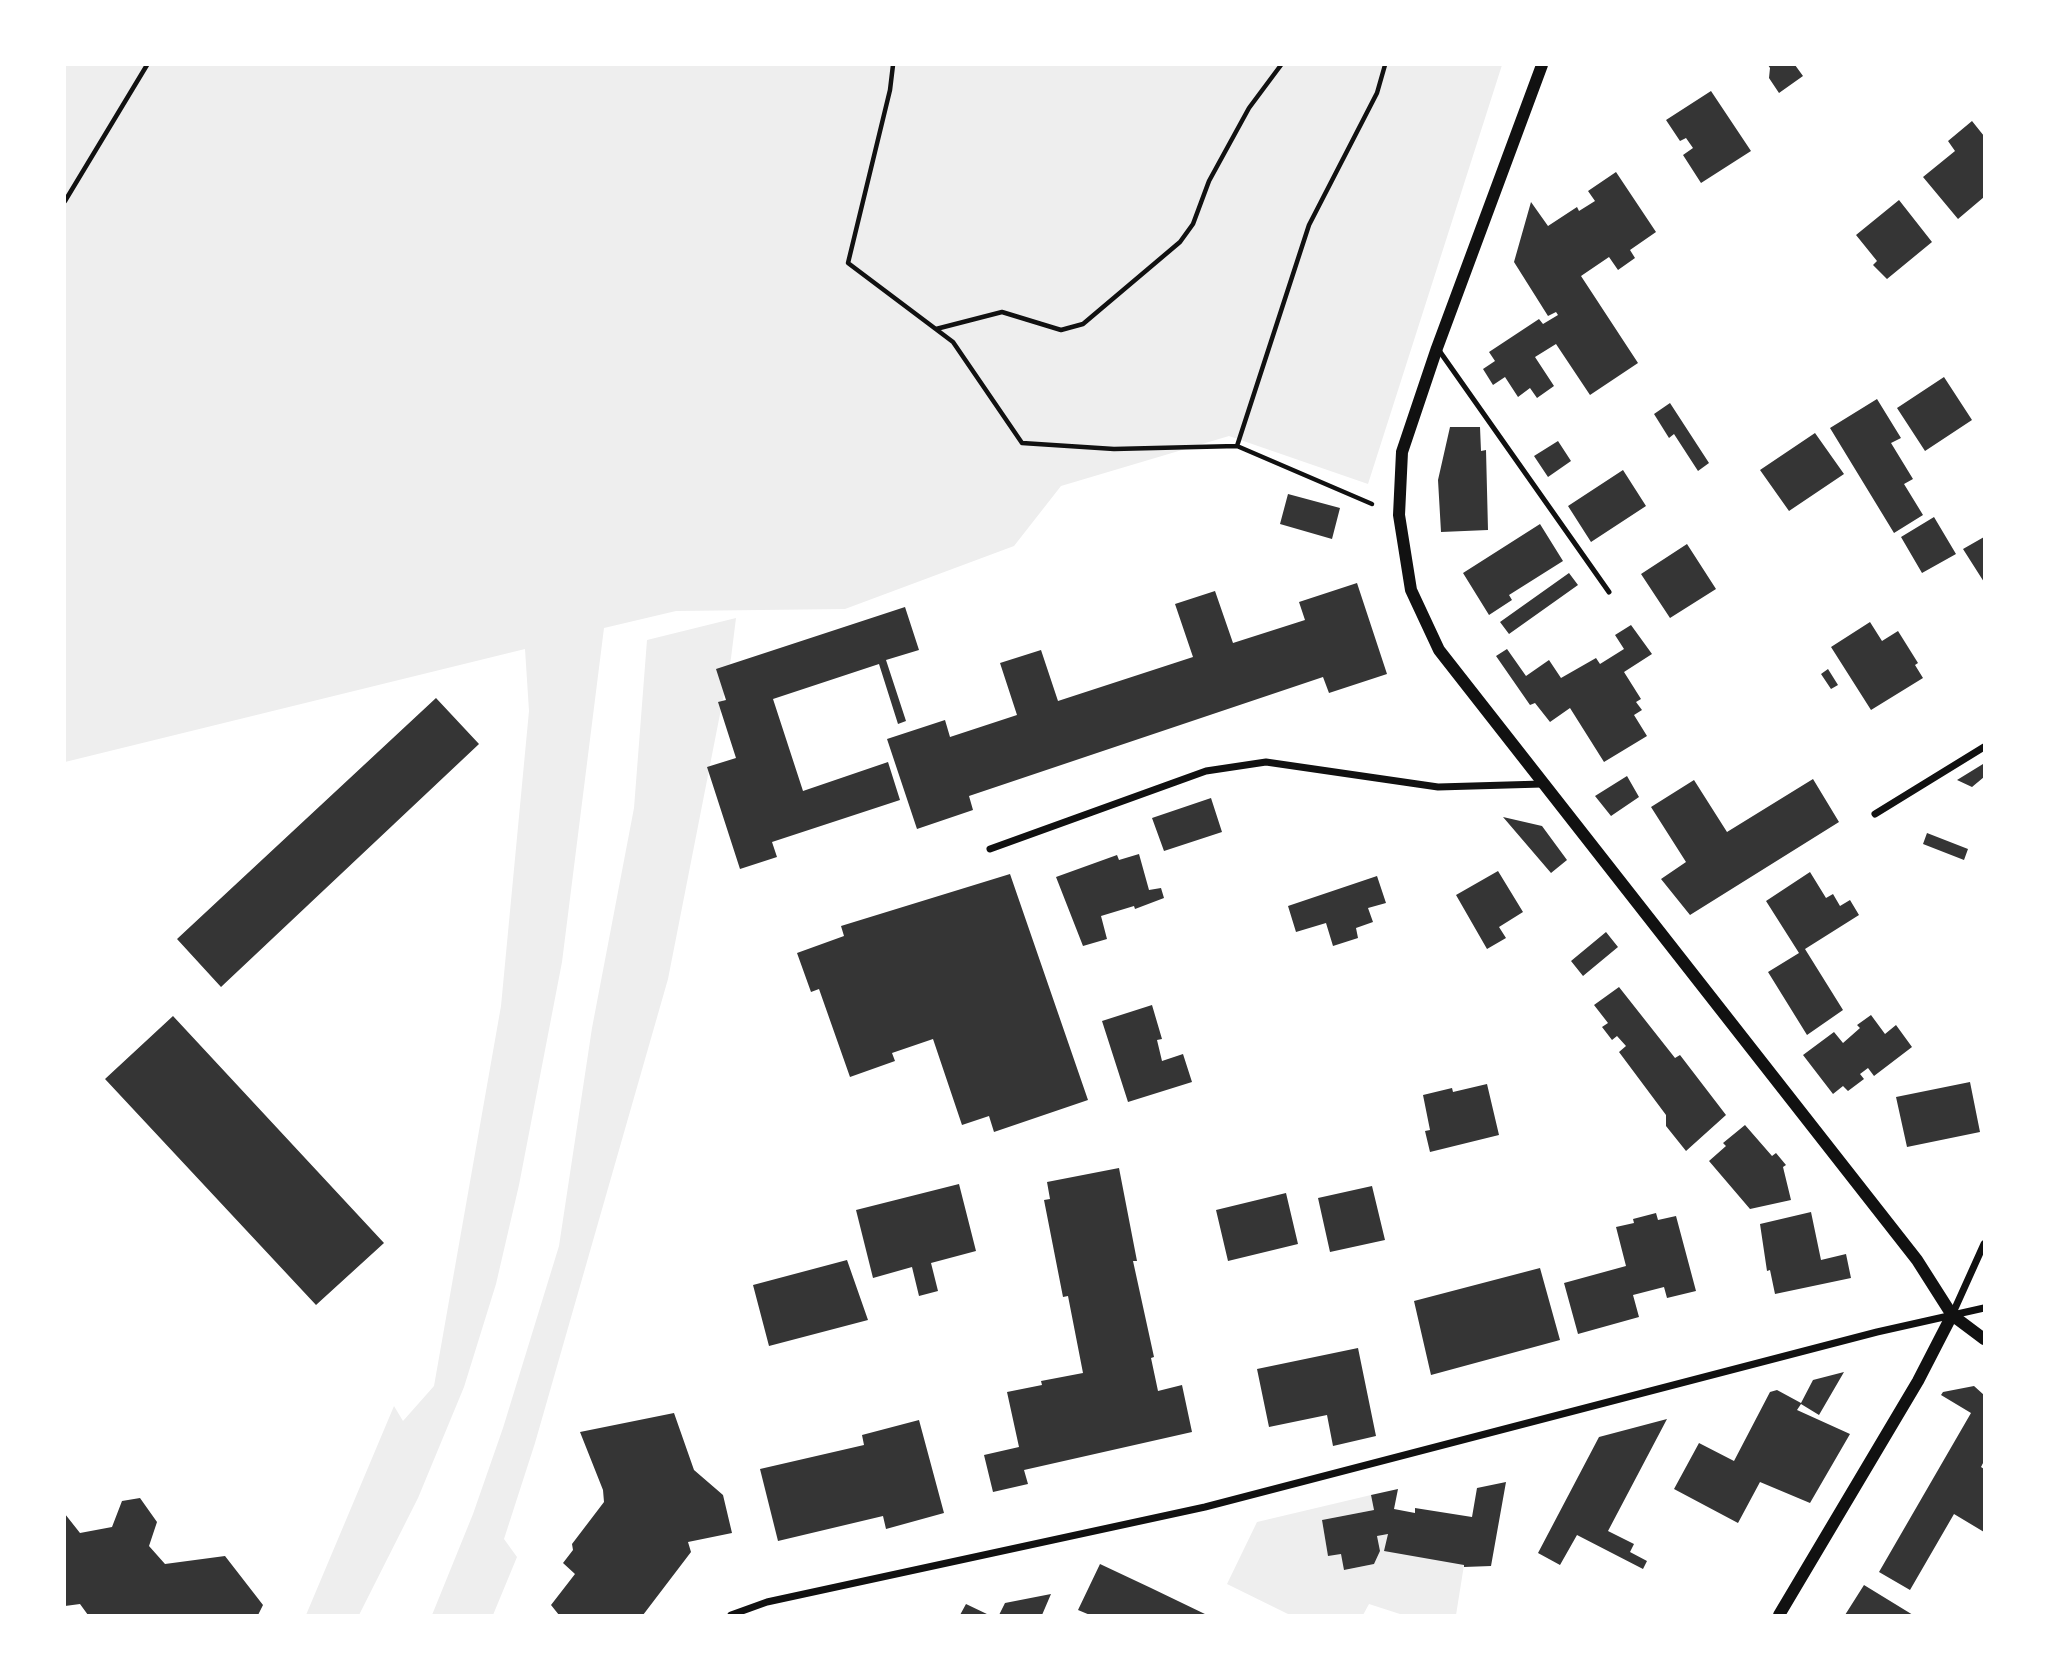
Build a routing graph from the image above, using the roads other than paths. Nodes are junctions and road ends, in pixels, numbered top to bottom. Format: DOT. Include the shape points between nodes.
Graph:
graph roads {
  1 [pos="1542,65"];
  2 [pos="1437,348"];
  3 [pos="1609,592"];
  4 [pos="1984,747"];
  5 [pos="1542,784"];
  6 [pos="1875,814"];
  7 [pos="990,849"];
  8 [pos="1984,1244"];
  9 [pos="1984,1308"];
  10 [pos="1952,1315"];
  11 [pos="1984,1339"];
  12 [pos="731,1615"];
  13 [pos="1779,1615"];
  1 -- 2 [label="street"];
  2 -- 3 [label="lane"];
  2 -- 5 [label="street" via="1402,452 1399,515 1411,590 1439,650"];
  4 -- 6 [label="street"];
  5 -- 7 [label="street" via="1438,787 1266,762 1206,771"];
  5 -- 10 [label="street" via="1912,1253"];
  8 -- 10 [label="street"];
  9 -- 10 [label="street"];
  10 -- 11 [label="street"];
  10 -- 12 [label="street" via="1205,1507 767,1602"];
  10 -- 13 [label="street" via="1918,1381"];
}
